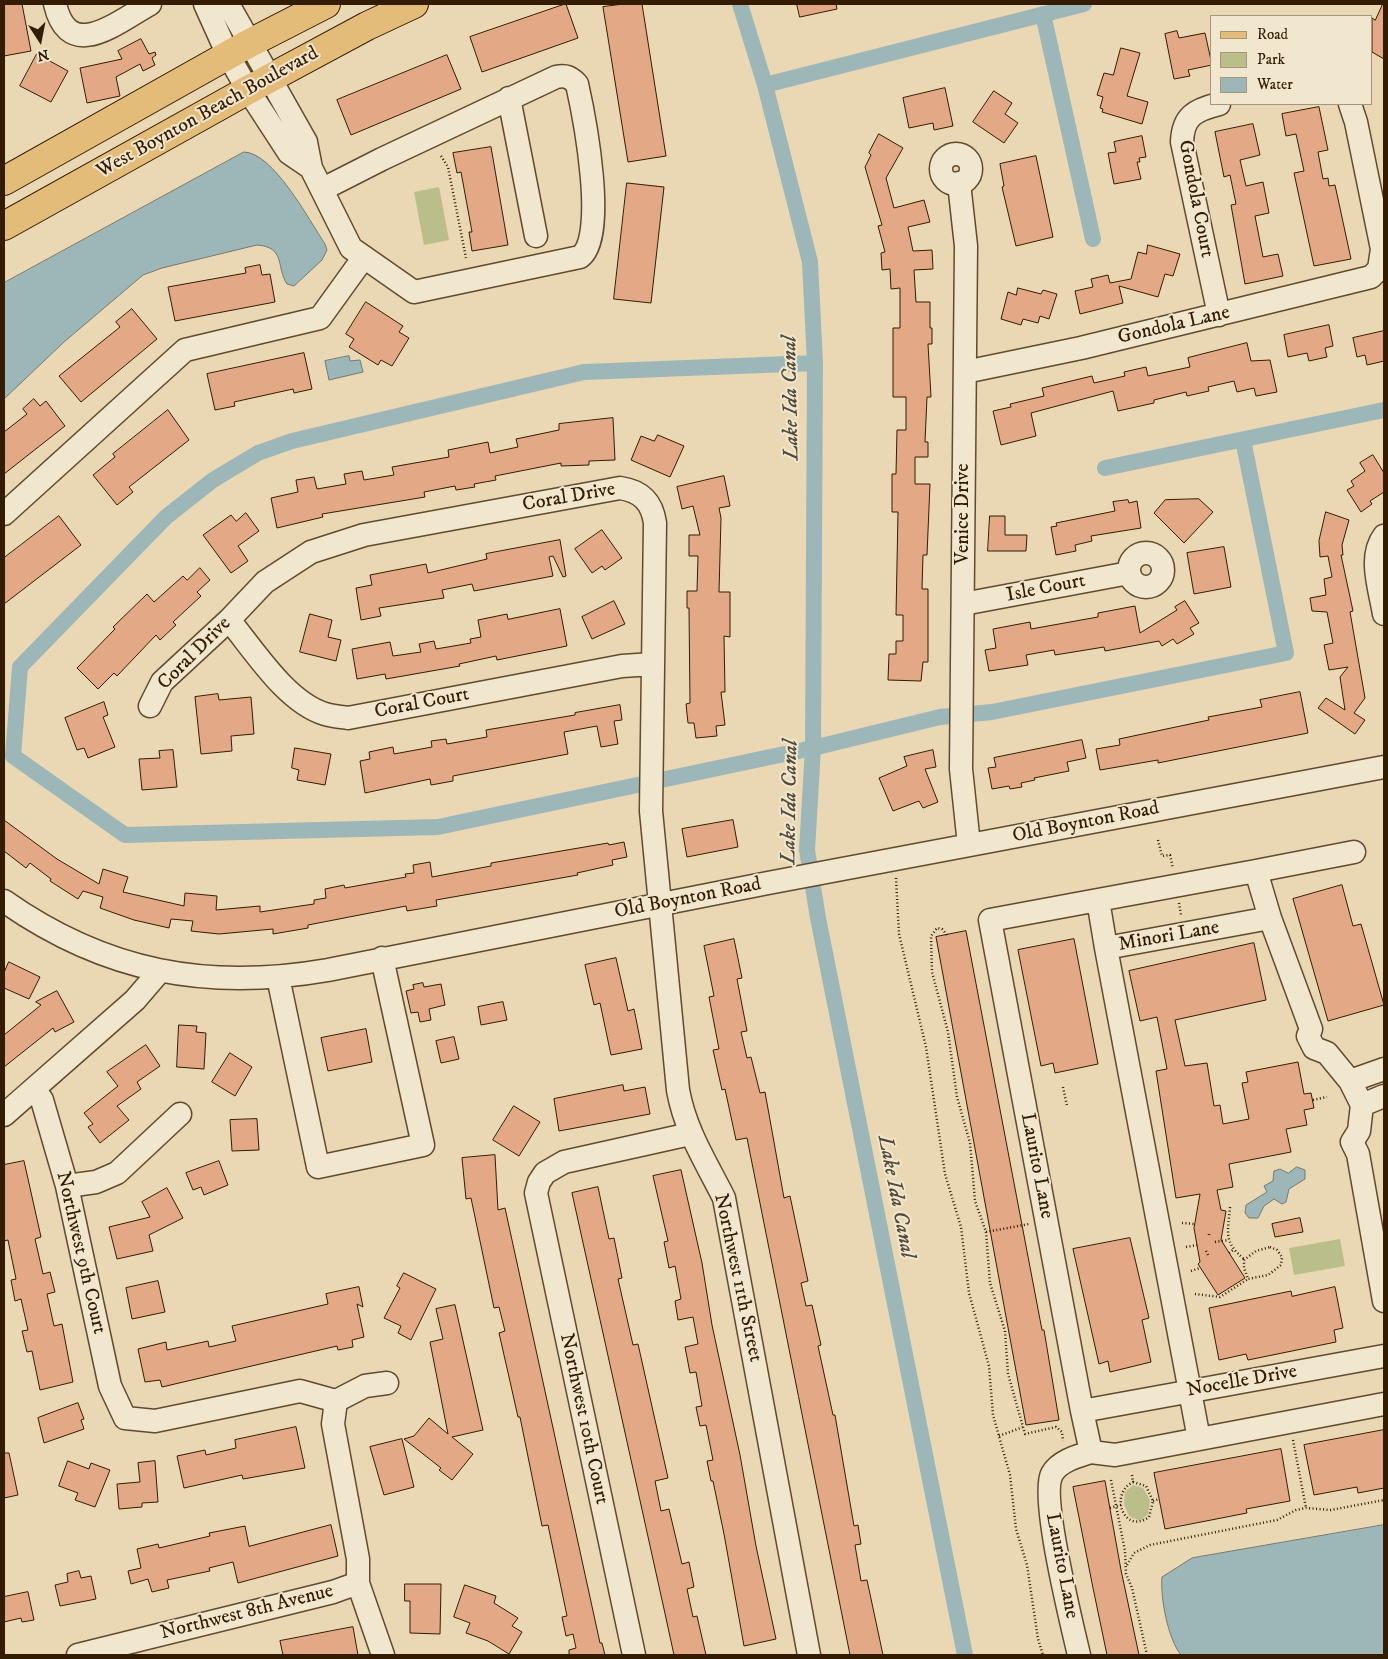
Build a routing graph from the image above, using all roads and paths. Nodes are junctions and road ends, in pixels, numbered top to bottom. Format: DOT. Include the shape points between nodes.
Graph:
graph roads {
  1 [pos="55,4"];
  2 [pos="150,4"];
  3 [pos="205,4"];
  4 [pos="228,4"];
  5 [pos="326,4"];
  6 [pos="414,4"];
  7 [pos="238,49"];
  8 [pos="259,85"];
  9 [pos="509,98"];
  10 [pos="1216,105"];
  11 [pos="1350,105"];
  12 [pos="441,156"];
  13 [pos="4,180"];
  14 [pos="959,183"];
  15 [pos="323,190"];
  16 [pos="4,226"];
  17 [pos="536,236"];
  18 [pos="364,257"];
  19 [pos="466,258"];
  20 [pos="1219,316"];
  21 [pos="965,372"];
  22 [pos="4,514"];
  23 [pos="1384,536"];
  24 [pos="1129,573"];
  25 [pos="963,604"];
  26 [pos="1384,614"];
  27 [pos="229,620"];
  28 [pos="653,664"];
  29 [pos="150,706"];
  30 [pos="1384,767"];
  31 [pos="1158,840"];
  32 [pos="969,845"];
  33 [pos="1354,852"];
  34 [pos="1173,870"];
  35 [pos="1256,871"];
  36 [pos="896,878"];
  37 [pos="1178,894"];
  38 [pos="1098,900"];
  39 [pos="4,901"];
  40 [pos="661,904"];
  41 [pos="1182,918"];
  42 [pos="1270,918"];
  43 [pos="947,935"];
  44 [pos="1106,948"];
  45 [pos="382,958"];
  46 [pos="159,972"];
  47 [pos="278,978"];
  48 [pos="1384,1068"];
  49 [pos="1350,1081"];
  50 [pos="1063,1087"];
  51 [pos="35,1090"];
  52 [pos="1384,1096"];
  53 [pos="1327,1097"];
  54 [pos="1312,1100"];
  55 [pos="1362,1105"];
  56 [pos="1067,1106"];
  57 [pos="180,1114"];
  58 [pos="4,1115"];
  59 [pos="690,1134"];
  60 [pos="67,1186"];
  61 [pos="1230,1207"];
  62 [pos="1038,1222"];
  63 [pos="1182,1223"];
  64 [pos="1195,1224"];
  65 [pos="986,1232"];
  66 [pos="1228,1240"];
  67 [pos="1215,1242"];
  68 [pos="1198,1245"];
  69 [pos="1186,1247"];
  70 [pos="1233,1250"];
  71 [pos="1206,1251"];
  72 [pos="1228,1253"];
  73 [pos="1209,1257"];
  74 [pos="1244,1260"];
  75 [pos="1200,1268"];
  76 [pos="1191,1271"];
  77 [pos="1248,1279"];
  78 [pos="1195,1294"];
  79 [pos="1384,1301"];
  80 [pos="1384,1356"];
  81 [pos="387,1383"];
  82 [pos="1190,1392"];
  83 [pos="336,1401"];
  84 [pos="1384,1404"];
  85 [pos="1090,1410"];
  86 [pos="1023,1427"];
  87 [pos="1291,1432"];
  88 [pos="999,1436"];
  89 [pos="1199,1439"];
  90 [pos="1065,1450"];
  91 [pos="1091,1452"];
  92 [pos="1132,1475"];
  93 [pos="1111,1480"];
  94 [pos="1133,1482"];
  95 [pos="1160,1499"];
  96 [pos="1384,1500"];
  97 [pos="1153,1501"];
  98 [pos="1121,1505"];
  99 [pos="1116,1506"];
  100 [pos="1110,1508"];
  101 [pos="1306,1508"];
  102 [pos="1125,1551"];
  103 [pos="1134,1553"];
  104 [pos="1127,1565"];
  105 [pos="358,1583"];
  106 [pos="78,1655"];
  107 [pos="383,1655"];
  108 [pos="634,1655"];
  109 [pos="809,1655"];
  110 [pos="1043,1655"];
  111 [pos="1079,1655"];
  112 [pos="1147,1655"];
  1 -- 2 [label="street" via="59,21 66,30 87,36"];
  3 -- 7 [label="street"];
  4 -- 7 [label="street"];
  5 -- 7 [label="main road, West Boynton Beach Boulevard"];
  6 -- 8 [label="main road, West Boynton Beach Boulevard"];
  7 -- 8 [label="street"];
  7 -- 13 [label="main road, West Boynton Beach Boulevard"];
  8 -- 15 [label="street" via="306,142 311,168"];
  8 -- 16 [label="main road, West Boynton Beach Boulevard"];
  9 -- 15 [label="street"];
  9 -- 17 [label="street"];
  9 -- 18 [label="street" via="556,76 564,75 577,84 595,203 586,253 414,292"];
  10 -- 20 [label="street, Gondola Court" via="1198,110 1188,119 1183,125 1182,142"];
  11 -- 20 [label="street, Gondola Lane" via="1382,242 1383,258 1379,269 1371,277 1358,282"];
  12 -- 19 [label="path" via="448,167"];
  14 -- 21 [label="street, Venice Drive" via="966,246"];
  15 -- 18 [label="street" via="351,248"];
  18 -- 22 [label="street" via="320,318 185,350"];
  20 -- 21 [label="street, Gondola Lane"];
  21 -- 25 [label="street, Venice Drive"];
  23 -- 26 [label="street" via="1375,556"];
  24 -- 25 [label="street, Isle Court"];
  25 -- 32 [label="street, Venice Drive" via="961,769"];
  27 -- 28 [label="street, Coral Court" via="299,700 325,714 348,718 622,666"];
  27 -- 28 [label="street, Coral Drive" via="264,582 311,552 337,542 620,488 640,494 654,512"];
  27 -- 29 [label="street, Coral Drive" via="162,682"];
  28 -- 40 [label="street, Coral Drive" via="651,811"];
  30 -- 32 [label="street, Old Boynton Road"];
  31 -- 34 [label="path" via="1162,856 1170,855"];
  32 -- 40 [label="street, Old Boynton Road"];
  33 -- 35 [label="street"];
  35 -- 38 [label="street"];
  35 -- 42 [label="street"];
  36 -- 88 [label="path" via="899,934 926,1047 945,1174 961,1227 969,1293 989,1366 993,1415"];
  37 -- 41 [label="path"];
  38 -- 44 [label="street, Minori Lane"];
  38 -- 85 [label="street, Laurito Lane" via="990,920"];
  39 -- 46 [label="street, Old Boynton Road" via="29,919 85,948"];
  40 -- 45 [label="street, Old Boynton Road"];
  40 -- 59 [label="street, Northwest 11th Street" via="678,1090"];
  42 -- 44 [label="street, Minori Lane"];
  42 -- 49 [label="street" via="1311,1029 1320,1031 1327,1053"];
  43 -- 65 [label="path" via="937,928 931,936 932,972 948,1032 957,1097 970,1143 976,1201"];
  44 -- 82 [label="street"];
  45 -- 47 [label="street, Old Boynton Road"];
  45 -- 47 [label="street" via="423,1145 318,1167"];
  46 -- 47 [label="street, Old Boynton Road" via="227,979"];
  46 -- 51 [label="street" via="135,1000"];
  48 -- 49 [label="street"];
  49 -- 55 [label="street"];
  50 -- 56 [label="path"];
  51 -- 58 [label="street"];
  51 -- 60 [label="street, Northwest 9th Court" via="42,1100"];
  52 -- 55 [label="street"];
  53 -- 54 [label="path"];
  55 -- 79 [label="street" via="1359,1131 1352,1142 1358,1154"];
  57 -- 60 [label="street" via="117,1172 96,1182"];
  59 -- 108 [label="street, Northwest 10th Court" via="564,1162 545,1173 539,1182 537,1203"];
  59 -- 109 [label="street, Northwest 11th Street" via="724,1198"];
  60 -- 83 [label="street, Northwest 9th Court" via="110,1386 124,1417 155,1421 300,1391"];
  61 -- 66 [label="path"];
  62 -- 65 [label="path"];
  63 -- 64 [label="path"];
  65 -- 86 [label="path" via="990,1284 1005,1331 1008,1374"];
  66 -- 67 [label="path"];
  66 -- 70 [label="path"];
  68 -- 69 [label="path"];
  70 -- 72 [label="path"];
  70 -- 74 [label="path"];
  71 -- 73 [label="path"];
  74 -- 77 [label="path"];
  74 -- 77 [label="path" via="1256,1251 1270,1248 1277,1250 1282,1257 1276,1271 1268,1276"];
  75 -- 76 [label="path"];
  77 -- 78 [label="path" via="1220,1297"];
  80 -- 82 [label="street, Nocelle Drive"];
  81 -- 83 [label="street" via="365,1386"];
  82 -- 85 [label="street, Nocelle Drive"];
  82 -- 89 [label="street"];
  83 -- 105 [label="street" via="333,1424 358,1559"];
  84 -- 89 [label="street"];
  85 -- 91 [label="street, Laurito Lane"];
  86 -- 88 [label="path"];
  86 -- 90 [label="path" via="1025,1434 1056,1427"];
  87 -- 101 [label="path"];
  88 -- 110 [label="path" via="1010,1475 1016,1528 1027,1565"];
  89 -- 91 [label="street" via="1115,1455"];
  91 -- 111 [label="street, Laurito Lane" via="1067,1460 1052,1474 1048,1494"];
  92 -- 94 [label="path"];
  93 -- 99 [label="path"];
  94 -- 97 [label="path" via="1146,1486"];
  94 -- 98 [label="path" via="1123,1489"];
  95 -- 97 [label="path"];
  96 -- 101 [label="path" via="1331,1510"];
  97 -- 98 [label="path" via="1149,1518 1137,1522 1125,1516"];
  98 -- 99 [label="path"];
  99 -- 100 [label="path"];
  99 -- 102 [label="path"];
  101 -- 103 [label="path" via="1277,1520 1150,1545"];
  102 -- 103 [label="path"];
  102 -- 104 [label="path"];
  103 -- 104 [label="path"];
  104 -- 112 [label="path" via="1126,1574"];
  105 -- 106 [label="street, Northwest 8th Avenue"];
  105 -- 107 [label="street"];
}
